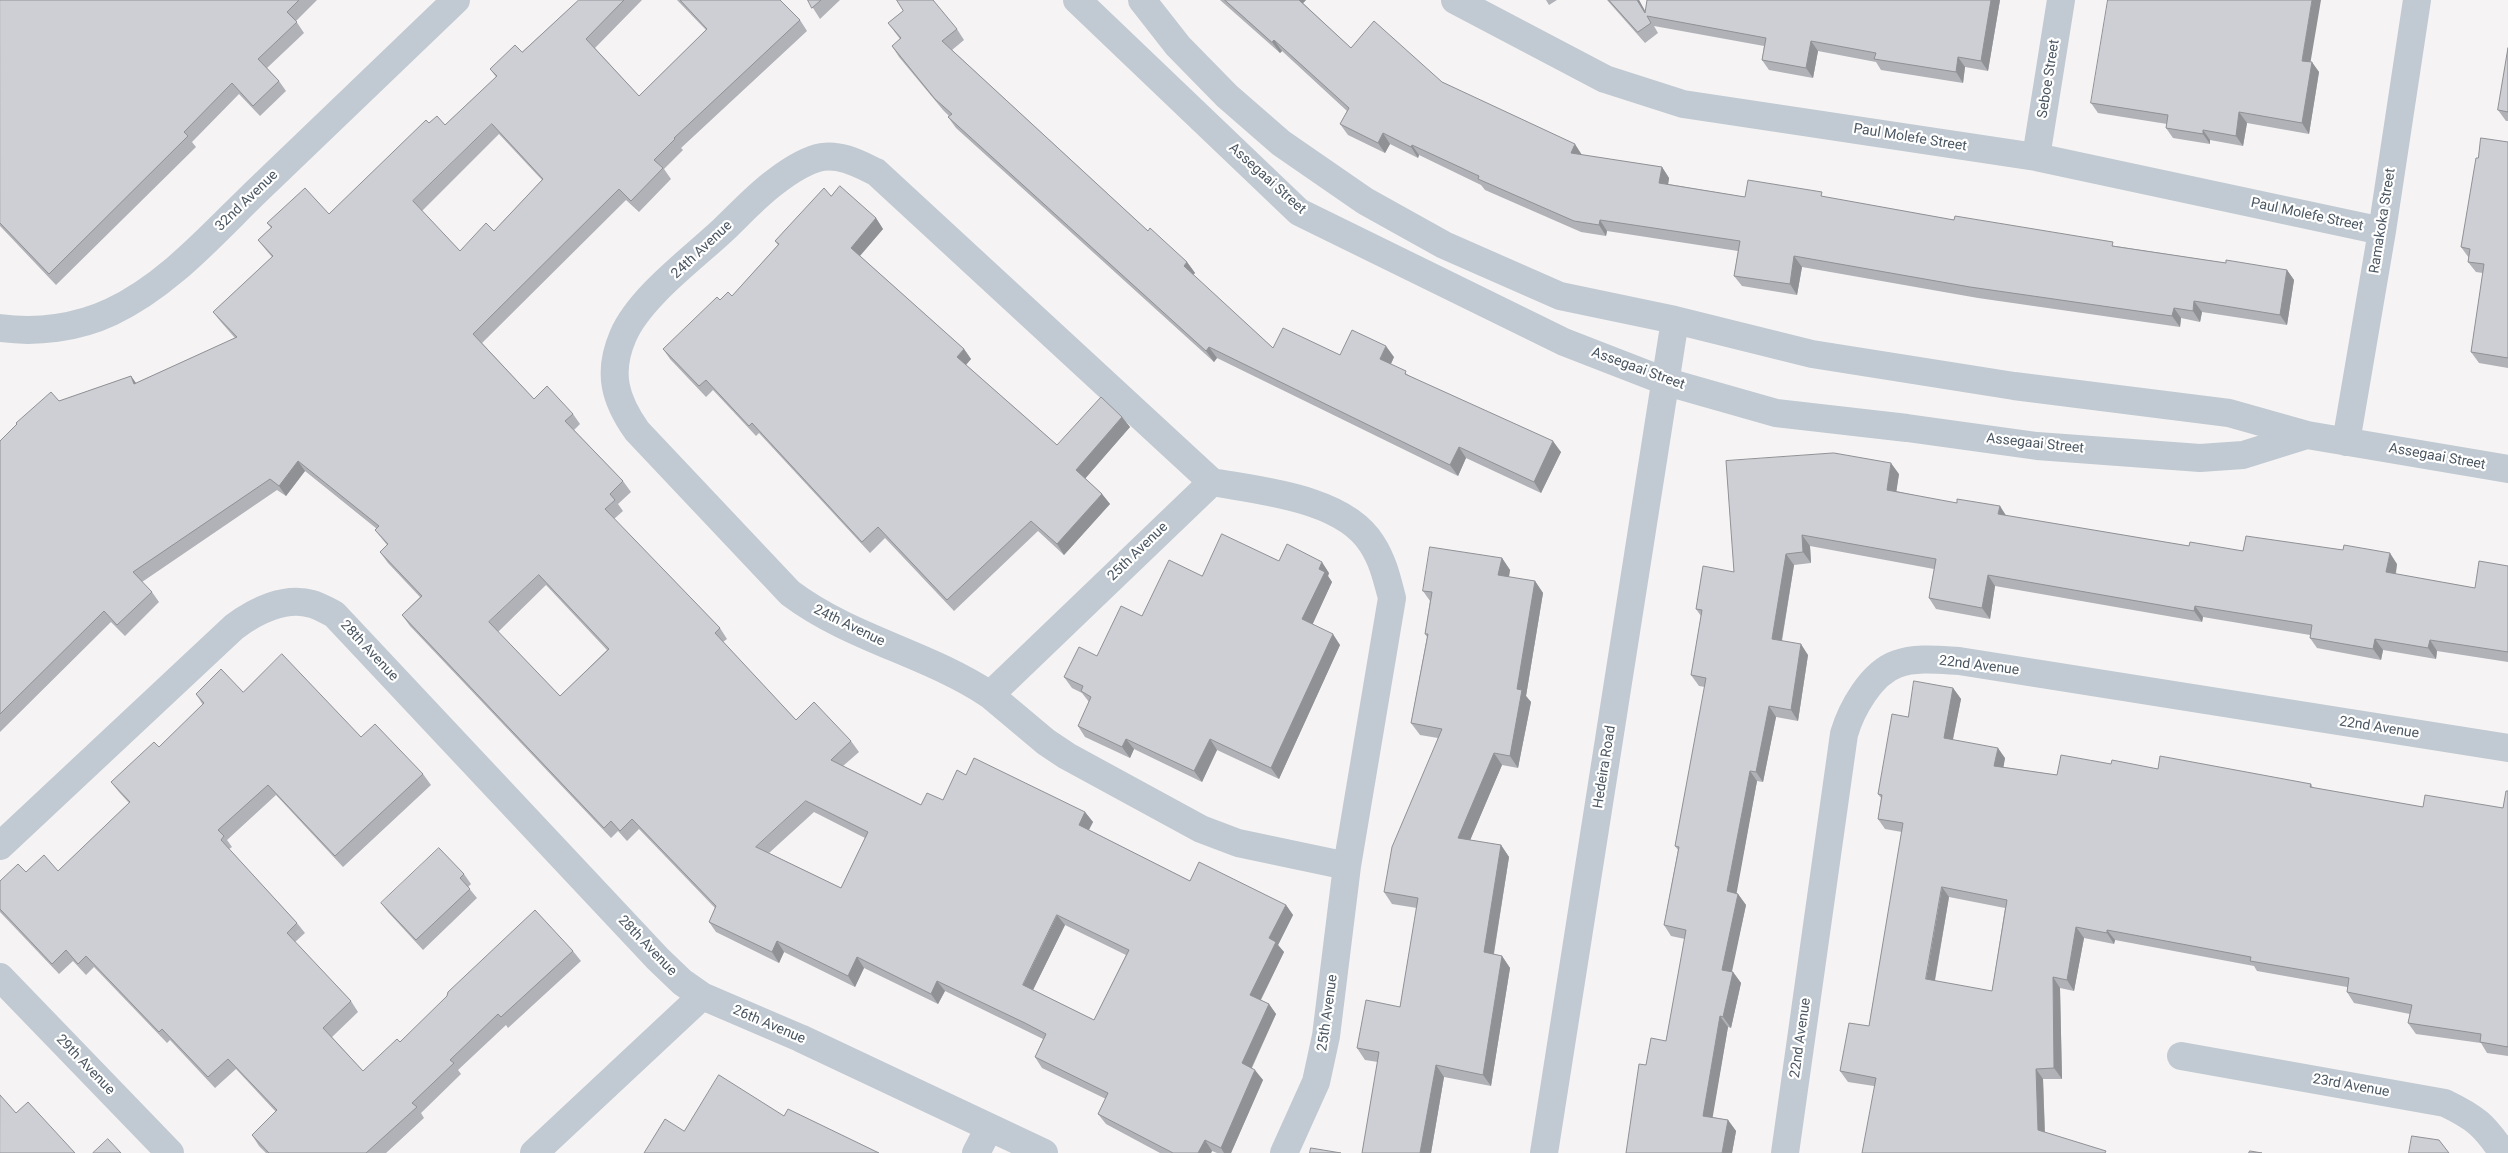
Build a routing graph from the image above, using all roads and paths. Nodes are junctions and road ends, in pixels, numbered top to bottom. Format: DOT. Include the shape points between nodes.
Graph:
graph roads {
  1 [pos="456,0"];
  2 [pos="1077,0"];
  3 [pos="1142,0"];
  4 [pos="1455,0"];
  5 [pos="2061,0"];
  6 [pos="2417,0"];
  7 [pos="2036,157"];
  8 [pos="2382,231"];
  9 [pos="1675,320"];
  10 [pos="0,328"];
  11 [pos="1667,382"];
  12 [pos="2307,435"];
  13 [pos="2346,442"];
  14 [pos="2508,469"];
  15 [pos="1212,482"];
  16 [pos="990,695"];
  17 [pos="2508,748"];
  18 [pos="0,846"];
  19 [pos="1347,866"];
  20 [pos="0,977"];
  21 [pos="702,996"];
  22 [pos="2181,1056"];
  23 [pos="989,1128"];
  24 [pos="170,1153"];
  25 [pos="534,1153"];
  26 [pos="976,1153"];
  27 [pos="1044,1153"];
  28 [pos="1284,1153"];
  29 [pos="1544,1153"];
  30 [pos="1786,1153"];
  31 [pos="2503,1153"];
  1 -- 10 [label="street, 32nd Avenue" via="188,258 138,296 111,312 78,323 42,330"];
  2 -- 11 [label="street, Assegaai Street" via="1299,212 1564,342"];
  3 -- 9 [label="street, Assegaai Street" via="1178,46 1227,96 1281,143 1364,202 1444,245 1560,296"];
  4 -- 7 [label="street, Paul Molefe Street" via="1605,79 1683,104"];
  5 -- 7 [label="street, Seboe Street"];
  6 -- 8 [label="street, Ramakoka Street"];
  7 -- 8 [label="street, Paul Molefe Street"];
  8 -- 13 [label="street, Ramakoka Street"];
  9 -- 11 [label="street, Hedeira Road"];
  9 -- 12 [label="street, Assegaai Street" via="1812,354 2014,386 2229,413"];
  11 -- 12 [label="street, Assegaai Street" via="1776,413 2037,446 2200,458 2243,455"];
  11 -- 29 [label="street, Hedeira Road"];
  12 -- 13 [label="street, Assegaai Street"];
  13 -- 14 [label="street, Assegaai Street"];
  15 -- 16 [label="street, 25th Avenue"];
  15 -- 16 [label="street, 24th Avenue" via="876,172 839,157 822,157 808,162 774,182 645,303 623,336 616,358 616,395 622,411 637,431 790,593 829,619 966,679"];
  15 -- 19 [label="street, 25th Avenue" via="1290,497 1336,512 1357,526 1372,543 1383,566 1392,598"];
  16 -- 19 [label="street" via="1067,756 1200,829 1238,843"];
  17 -- 30 [label="street, 22nd Avenue" via="1960,661 1924,660 1896,664 1881,674 1863,694 1850,715 1844,734"];
  18 -- 21 [label="street, 28th Avenue" via="234,627 269,606 311,603 334,614 658,959"];
  19 -- 28 [label="street, 25th Avenue" via="1326,1036 1316,1082"];
  20 -- 24 [label="street, 29th Avenue"];
  21 -- 23 [label="street, 26th Avenue" via="800,1038"];
  21 -- 25 [label="street"];
  22 -- 31 [label="street, 23rd Avenue" via="2445,1103 2472,1116 2488,1131"];
  23 -- 26 [label="street"];
  23 -- 27 [label="street, 26th Avenue"];
}
